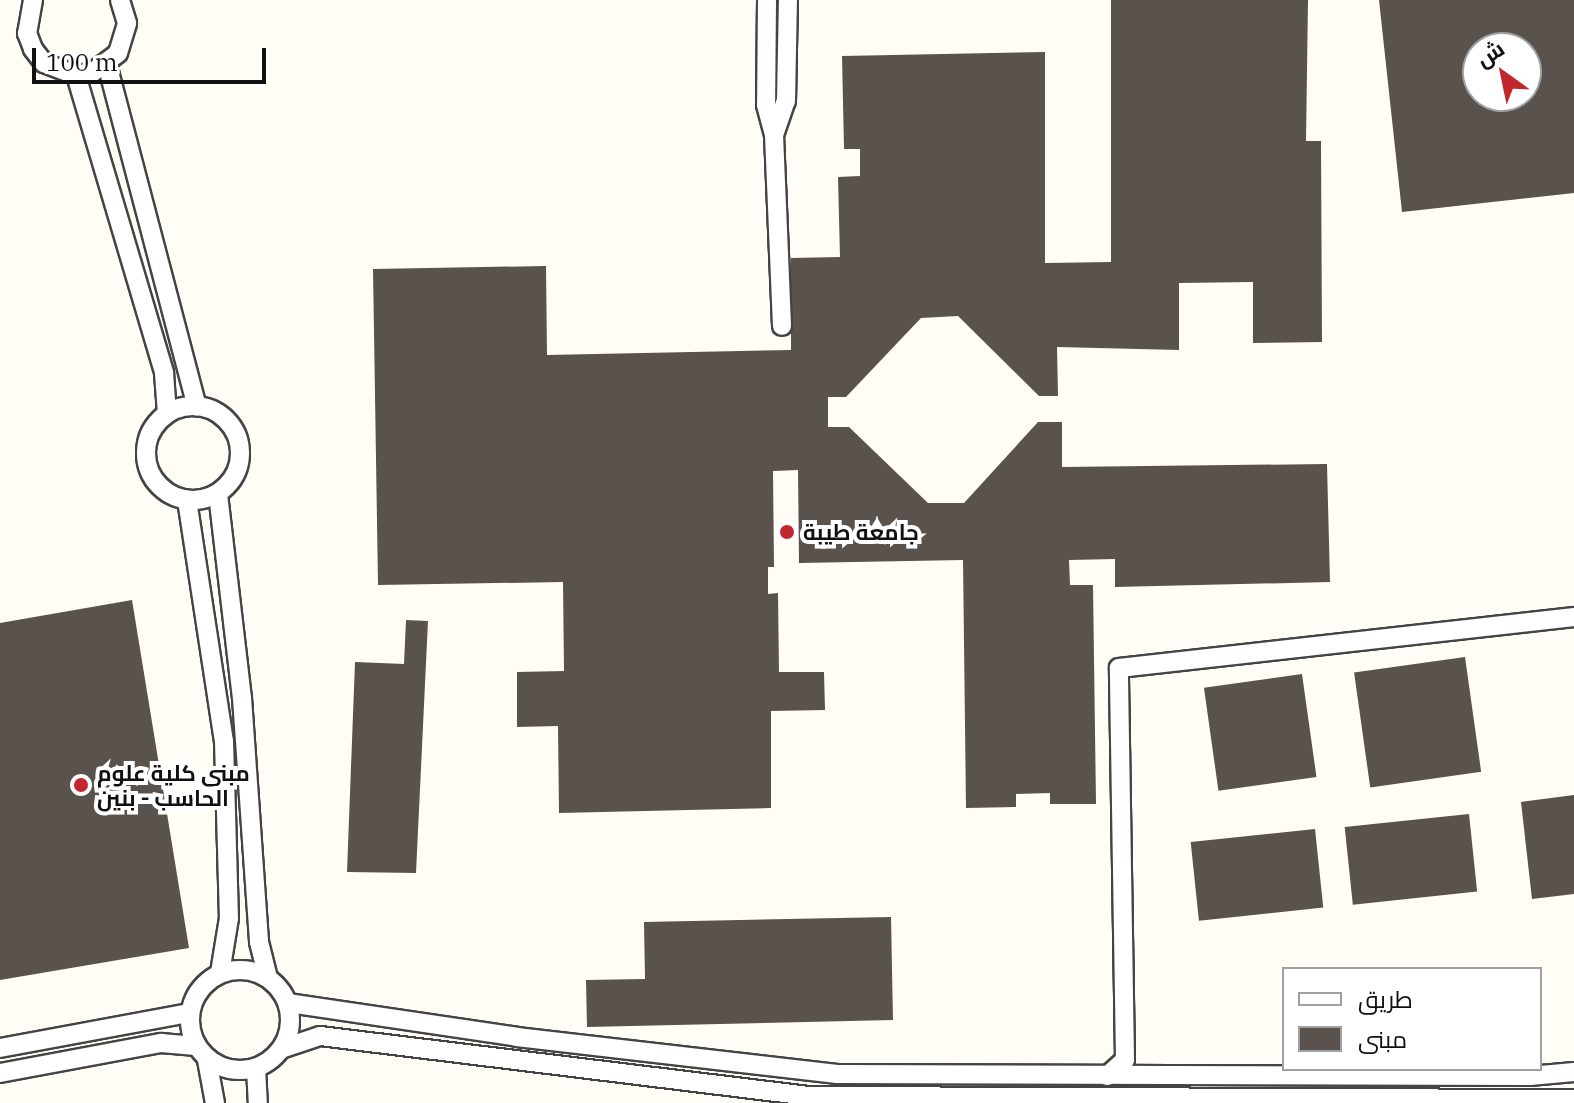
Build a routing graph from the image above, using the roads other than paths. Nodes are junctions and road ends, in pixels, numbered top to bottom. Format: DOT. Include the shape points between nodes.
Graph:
graph roads {
  1 [pos="33,0"];
  2 [pos="767,0"];
  3 [pos="788,0"];
  4 [pos="125,2"];
  5 [pos="107,64"];
  6 [pos="76,75"];
  7 [pos="774,135"];
  8 [pos="782,326"];
  9 [pos="197,406"];
  10 [pos="167,414"];
  11 [pos="218,494"];
  12 [pos="187,500"];
  13 [pos="1574,617"];
  14 [pos="220,973"];
  15 [pos="268,978"];
  16 [pos="288,1003"];
  17 [pos="189,1013"];
  18 [pos="457,1028"];
  19 [pos="0,1048"];
  20 [pos="281,1049"];
  21 [pos="202,1053"];
  22 [pos="454,1054"];
  23 [pos="256,1068"];
  24 [pos="1574,1072"];
  25 [pos="0,1073"];
  26 [pos="1107,1076"];
  27 [pos="1574,1099"];
  28 [pos="215,1103"];
  29 [pos="258,1103"];
  1 -- 6 [label="street" via="27,24 33,49 44,63"];
  2 -- 7 [label="street" via="766,105"];
  3 -- 7 [label="street" via="786,101"];
  4 -- 5 [label="street" via="125,39"];
  5 -- 6 [label="street"];
  5 -- 9 [label="street"];
  6 -- 10 [label="street" via="164,373"];
  7 -- 8 [label="street"];
  9 -- 10 [label="street"];
  9 -- 11 [label="street" via="225,418 239,443 237,472"];
  10 -- 12 [label="street" via="148,440 149,472 171,496"];
  11 -- 12 [label="street"];
  11 -- 15 [label="street" via="242,698 259,942"];
  12 -- 14 [label="street" via="224,741 229,918"];
  13 -- 26 [label="street" via="1119,668 1125,1060"];
  14 -- 15 [label="street" via="246,970"];
  14 -- 17 [label="street" via="200,989"];
  15 -- 16 [label="street"];
  16 -- 18 [label="street"];
  16 -- 20 [label="street" via="291,1019"];
  17 -- 19 [label="street"];
  17 -- 21 [label="street"];
  18 -- 22 [label="street"];
  18 -- 26 [label="street" via="784,1070"];
  20 -- 22 [label="street" via="320,1036"];
  20 -- 23 [label="street"];
  21 -- 23 [label="street" via="222,1068"];
  21 -- 25 [label="street" via="161,1043"];
  21 -- 28 [label="street"];
  22 -- 27 [label="street" via="812,1096"];
  23 -- 29 [label="street"];
  24 -- 26 [label="street"];
}
